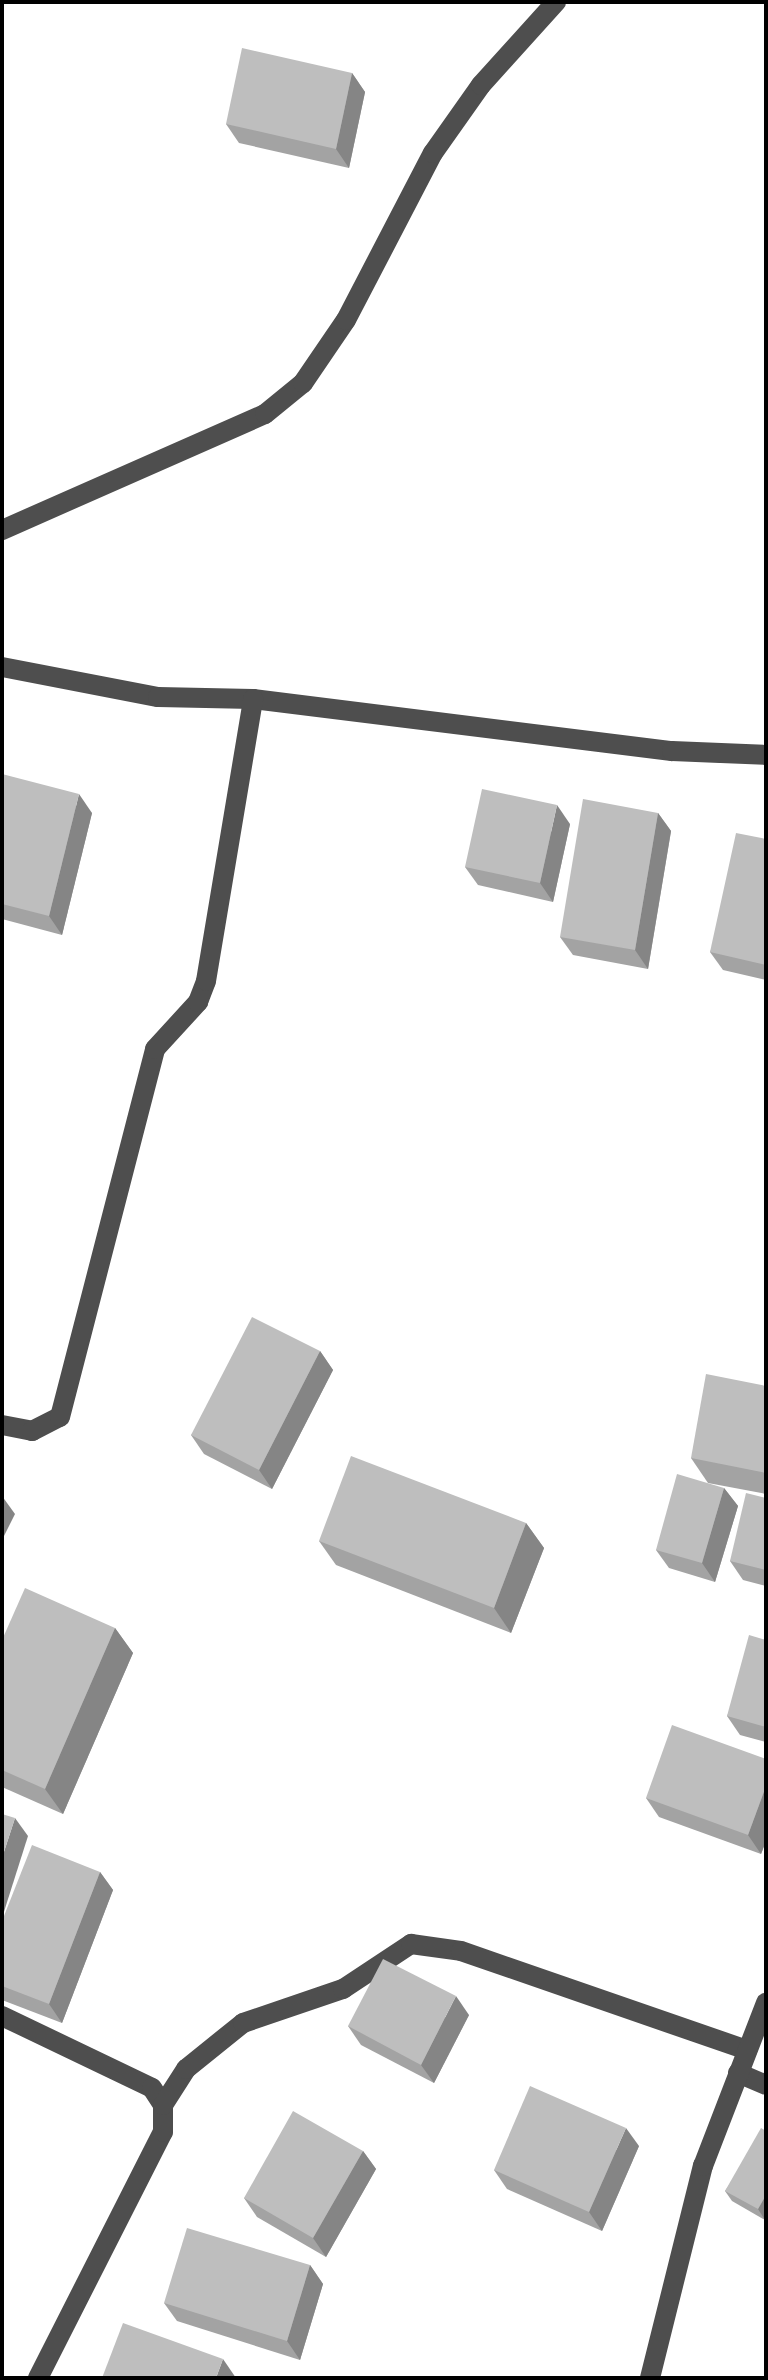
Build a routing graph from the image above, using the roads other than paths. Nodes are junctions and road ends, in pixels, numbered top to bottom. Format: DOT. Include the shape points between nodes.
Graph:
graph roads {
  1 [pos="556,2"];
  2 [pos="2,530"];
  3 [pos="2,667"];
  4 [pos="253,699"];
  5 [pos="766,755"];
  6 [pos="2,1425"];
  7 [pos="766,2003"];
  8 [pos="2,2016"];
  9 [pos="747,2050"];
  10 [pos="738,2073"];
  11 [pos="766,2085"];
  12 [pos="163,2105"];
  13 [pos="38,2378"];
  14 [pos="650,2378"];
  1 -- 2 [label="street" via="481,85 433,153 346,320 303,383 265,414"];
  3 -- 4 [label="street" via="43,681 158,697"];
  4 -- 5 [label="street" via="627,746"];
  4 -- 6 [label="street" via="206,981 198,1002 155,1049 60,1417 32,1431"];
  7 -- 9 [label="street"];
  8 -- 12 [label="street" via="152,2088"];
  9 -- 10 [label="street"];
  9 -- 12 [label="street" via="461,1951 411,1944 343,1989 243,2023 214,2041"];
  10 -- 11 [label="street"];
  10 -- 14 [label="street" via="703,2166"];
  12 -- 13 [label="street" via="163,2132"];
}
